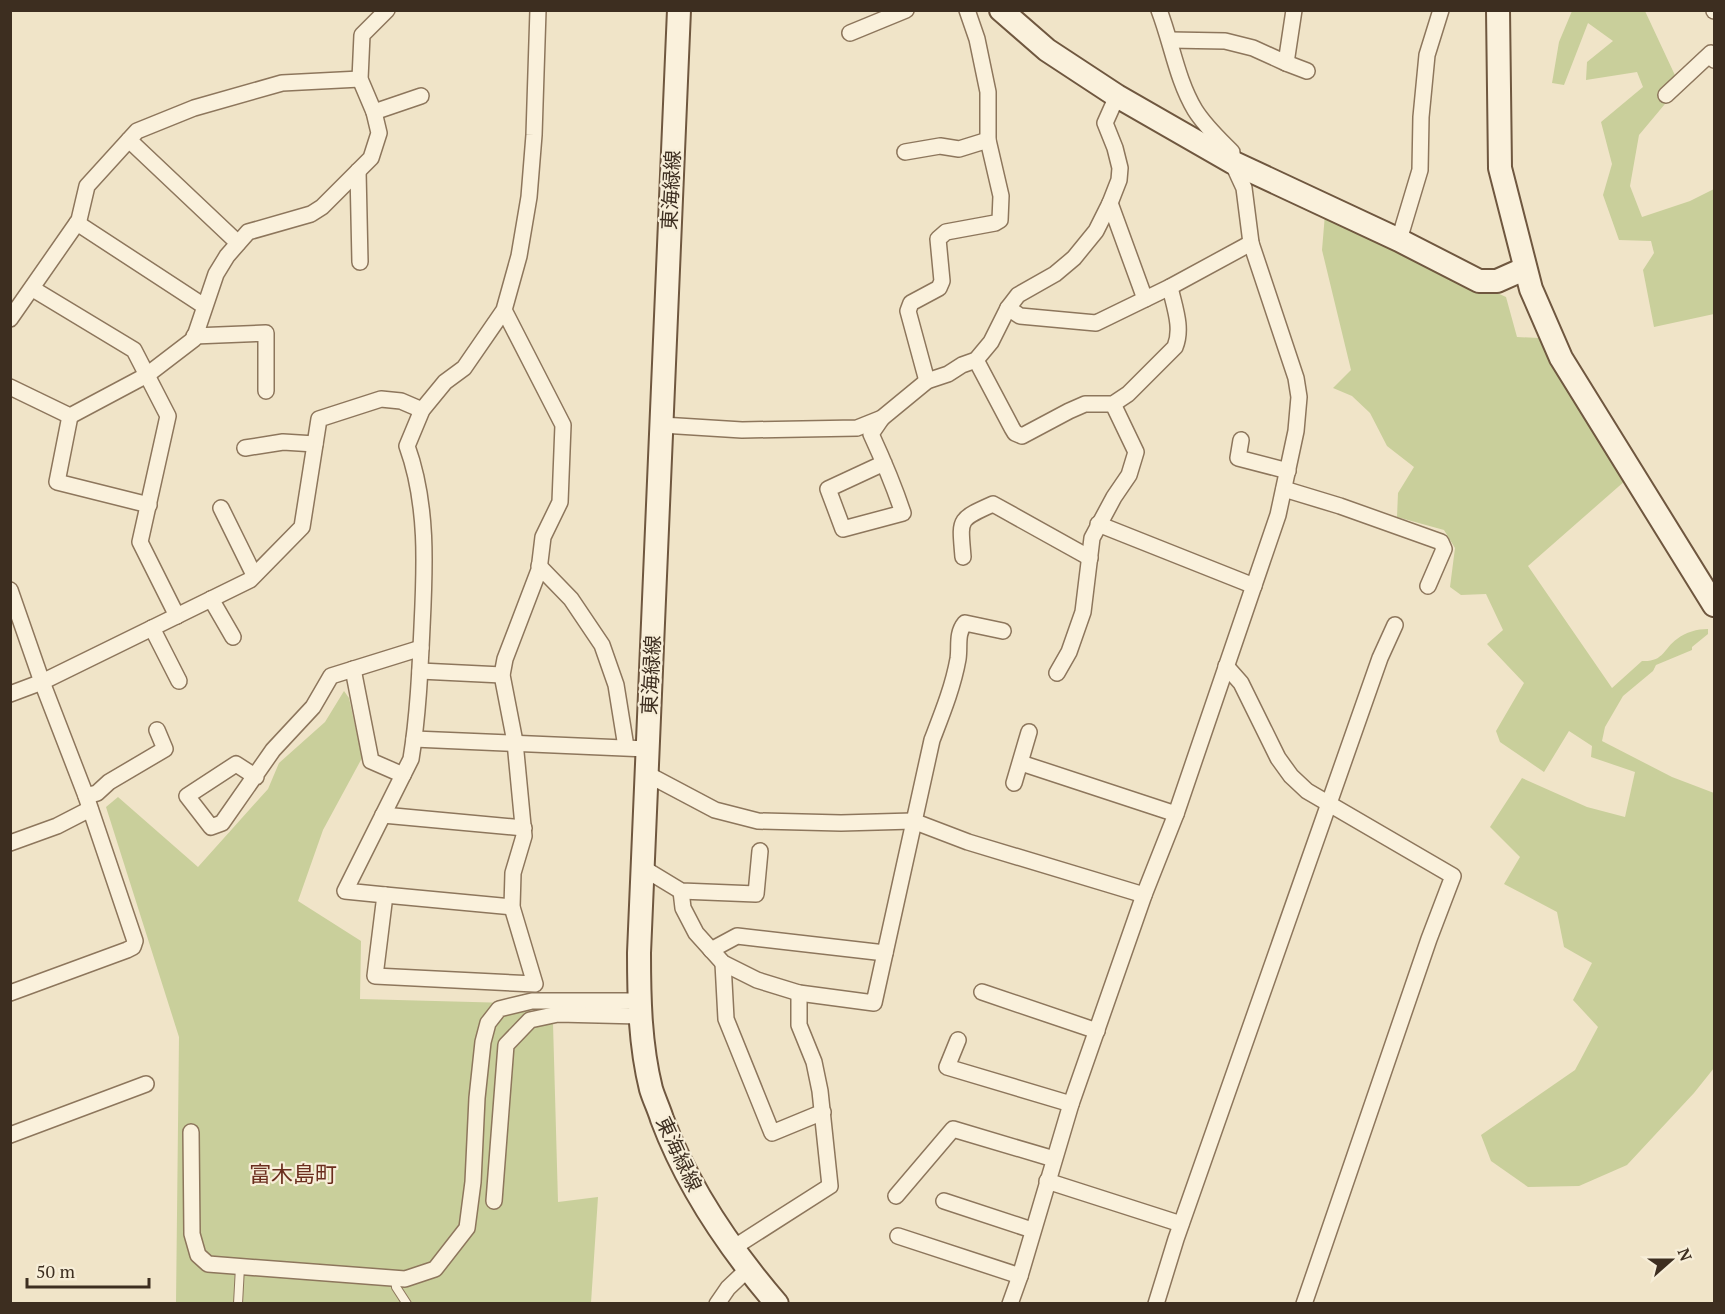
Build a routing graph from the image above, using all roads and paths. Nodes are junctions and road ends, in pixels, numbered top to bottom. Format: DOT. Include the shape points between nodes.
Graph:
graph roads {
  1 [pos="387,10"];
  2 [pos="538,10"];
  3 [pos="679,10"];
  4 [pos="906,10"];
  5 [pos="967,10"];
  6 [pos="1001,10"];
  7 [pos="1159,10"];
  8 [pos="1294,10"];
  9 [pos="1441,10"];
  10 [pos="1498,10"];
  11 [pos="850,33"];
  12 [pos="1170,40"];
  13 [pos="1713,54"];
  14 [pos="1286,63"];
  15 [pos="1307,71"];
  16 [pos="360,79"];
  17 [pos="1666,95"];
  18 [pos="421,96"];
  19 [pos="1118,96"];
  20 [pos="374,112"];
  21 [pos="129,140"];
  22 [pos="988,141"];
  23 [pos="905,152"];
  24 [pos="1232,162"];
  25 [pos="358,171"];
  26 [pos="1110,203"];
  27 [pos="77,223"];
  28 [pos="1400,240"];
  29 [pos="238,243"];
  30 [pos="1251,243"];
  31 [pos="360,262"];
  32 [pos="1524,269"];
  33 [pos="1170,286"];
  34 [pos="33,289"];
  35 [pos="1145,299"];
  36 [pos="204,306"];
  37 [pos="1008,308"];
  38 [pos="504,310"];
  39 [pos="10,319"];
  40 [pos="194,336"];
  41 [pos="976,360"];
  42 [pos="147,375"];
  43 [pos="927,381"];
  44 [pos="10,387"];
  45 [pos="266,391"];
  46 [pos="1113,404"];
  47 [pos="422,410"];
  48 [pos="70,416"];
  49 [pos="882,418"];
  50 [pos="662,425"];
  51 [pos="1241,440"];
  52 [pos="315,444"];
  53 [pos="245,448"];
  54 [pos="884,463"];
  55 [pos="1288,471"];
  56 [pos="1284,489"];
  57 [pos="149,505"];
  58 [pos="221,508"];
  59 [pos="1098,524"];
  60 [pos="963,557"];
  61 [pos="1090,558"];
  62 [pos="539,566"];
  63 [pos="254,575"];
  64 [pos="1254,586"];
  65 [pos="1428,586"];
  66 [pos="10,590"];
  67 [pos="211,599"];
  68 [pos="1714,605"];
  69 [pos="177,616"];
  70 [pos="1395,625"];
  71 [pos="152,628"];
  72 [pos="1003,632"];
  73 [pos="233,637"];
  74 [pos="421,648"];
  75 [pos="1226,666"];
  76 [pos="353,669"];
  77 [pos="420,671"];
  78 [pos="1057,673"];
  79 [pos="502,675"];
  80 [pos="179,681"];
  81 [pos="42,682"];
  82 [pos="10,694"];
  83 [pos="157,730"];
  84 [pos="1029,732"];
  85 [pos="414,740"];
  86 [pos="515,742"];
  87 [pos="637,748"];
  88 [pos="1021,763"];
  89 [pos="647,774"];
  90 [pos="403,775"];
  91 [pos="256,777"];
  92 [pos="1014,783"];
  93 [pos="88,803"];
  94 [pos="1330,804"];
  95 [pos="1176,814"];
  96 [pos="382,815"];
  97 [pos="913,821"];
  98 [pos="524,828"];
  99 [pos="10,843"];
  100 [pos="760,851"];
  101 [pos="643,868"];
  102 [pos="681,891"];
  103 [pos="385,895"];
  104 [pos="1144,895"];
  105 [pos="512,907"];
  106 [pos="711,950"];
  107 [pos="885,953"];
  108 [pos="723,963"];
  109 [pos="982,992"];
  110 [pos="10,993"];
  111 [pos="799,993"];
  112 [pos="639,1009"];
  113 [pos="1097,1031"];
  114 [pos="957,1040"];
  115 [pos="146,1084"];
  116 [pos="1071,1104"];
  117 [pos="823,1112"];
  118 [pos="191,1132"];
  119 [pos="10,1135"];
  120 [pos="1054,1159"];
  121 [pos="1047,1181"];
  122 [pos="896,1196"];
  123 [pos="494,1201"];
  124 [pos="944,1201"];
  125 [pos="1181,1224"];
  126 [pos="1032,1230"];
  127 [pos="898,1236"];
  128 [pos="734,1248"];
  129 [pos="240,1267"];
  130 [pos="748,1269"];
  131 [pos="1020,1276"];
  132 [pos="394,1278"];
  133 [pos="238,1304"];
  134 [pos="407,1304"];
  135 [pos="717,1304"];
  136 [pos="777,1304"];
  137 [pos="1010,1304"];
  138 [pos="1156,1304"];
  139 [pos="1304,1304"];
  1 -- 16 [label="street" via="363,35"];
  2 -- 38 [label="street" via="529,197"];
  3 -- 50 [label="main road, 東海緑線"];
  4 -- 11 [label="street"];
  5 -- 22 [label="street" via="988,92"];
  6 -- 19 [label="main road" via="1047,50"];
  7 -- 12 [label="street"];
  8 -- 14 [label="street"];
  9 -- 28 [label="street" via="1428,55 1420,170"];
  10 -- 32 [label="main road" via="1500,168"];
  12 -- 14 [label="street" via="1225,42 1253,48"];
  12 -- 24 [label="street" via="1178,71 1196,111 1232,152"];
  13 -- 17 [label="street"];
  14 -- 15 [label="street"];
  16 -- 20 [label="street"];
  16 -- 21 [label="street" via="282,83 194,108 137,131"];
  18 -- 20 [label="street"];
  19 -- 24 [label="main road"];
  19 -- 26 [label="street" via="1105,123 1120,168"];
  20 -- 25 [label="street" via="379,133 376,146"];
  21 -- 27 [label="street" via="87,186"];
  21 -- 29 [label="street"];
  22 -- 23 [label="street" via="959,149 940,146"];
  22 -- 43 [label="street" via="1001,196 1000,220 946,232 938,239 942,281 939,288 911,303 908,312"];
  24 -- 28 [label="main road"];
  24 -- 30 [label="street" via="1244,188"];
  25 -- 29 [label="street" via="311,214 248,232"];
  25 -- 31 [label="street"];
  26 -- 35 [label="street"];
  26 -- 37 [label="street" via="1096,231 1074,258 1018,296"];
  27 -- 34 [label="street"];
  27 -- 36 [label="street"];
  28 -- 32 [label="main road" via="1479,281 1497,281"];
  29 -- 36 [label="street" via="216,274"];
  30 -- 33 [label="street"];
  30 -- 55 [label="street" via="1296,378 1299,397"];
  32 -- 68 [label="main road" via="1561,358"];
  33 -- 35 [label="street"];
  33 -- 46 [label="street" via="1179,326 1175,347"];
  34 -- 39 [label="street"];
  34 -- 42 [label="street" via="134,350"];
  35 -- 37 [label="street" via="1096,323 1020,316"];
  36 -- 40 [label="street"];
  37 -- 41 [label="street" via="991,342"];
  38 -- 47 [label="street" via="464,368 445,382"];
  38 -- 62 [label="street" via="563,425 561,502 543,537"];
  40 -- 42 [label="street"];
  40 -- 45 [label="street" via="266,333"];
  41 -- 43 [label="street"];
  41 -- 46 [label="street" via="1012,429 1022,436 1085,404"];
  42 -- 48 [label="street"];
  42 -- 57 [label="street" via="168,416"];
  43 -- 49 [label="street"];
  44 -- 48 [label="street"];
  46 -- 59 [label="street" via="1136,452 1129,475"];
  47 -- 52 [label="street" via="401,401 381,399 319,419"];
  47 -- 74 [label="street" via="407,447 416,470 425,550"];
  48 -- 57 [label="street" via="57,482"];
  49 -- 50 [label="street" via="857,428 742,430"];
  49 -- 54 [label="street" via="871,434"];
  50 -- 87 [label="main road, 東海緑線"];
  51 -- 55 [label="street" via="1238,458"];
  52 -- 53 [label="street" via="283,441"];
  52 -- 63 [label="street" via="302,527"];
  54 -- 54 [label="street" via="903,513 843,529 828,489"];
  55 -- 56 [label="street"];
  56 -- 64 [label="street"];
  56 -- 65 [label="street" via="1442,542 1444,549"];
  57 -- 69 [label="street" via="140,542"];
  58 -- 63 [label="street"];
  59 -- 61 [label="street"];
  59 -- 64 [label="street"];
  60 -- 61 [label="street" via="960,526 967,516 993,504"];
  61 -- 78 [label="street" via="1083,612"];
  62 -- 79 [label="street"];
  62 -- 87 [label="street" via="571,599 602,645"];
  63 -- 67 [label="street"];
  64 -- 75 [label="street"];
  66 -- 81 [label="street"];
  67 -- 69 [label="street"];
  67 -- 73 [label="street"];
  69 -- 71 [label="street"];
  70 -- 94 [label="street"];
  71 -- 80 [label="street"];
  71 -- 81 [label="street"];
  72 -- 97 [label="street" via="965,623 959,629 958,658 932,740"];
  74 -- 76 [label="street"];
  74 -- 77 [label="street"];
  75 -- 94 [label="street" via="1241,683 1291,776"];
  75 -- 95 [label="street"];
  76 -- 90 [label="street" via="371,761"];
  76 -- 91 [label="street" via="331,676 313,707 273,750"];
  77 -- 79 [label="street"];
  77 -- 85 [label="street"];
  79 -- 86 [label="street"];
  81 -- 82 [label="street"];
  81 -- 93 [label="street"];
  83 -- 93 [label="street" via="165,749 109,782"];
  84 -- 88 [label="street"];
  85 -- 86 [label="street"];
  85 -- 90 [label="street"];
  86 -- 87 [label="street"];
  86 -- 98 [label="street"];
  87 -- 89 [label="main road, 東海緑線"];
  88 -- 92 [label="street"];
  88 -- 95 [label="street"];
  89 -- 97 [label="street" via="715,810 759,821"];
  89 -- 101 [label="main road, 東海緑線"];
  90 -- 96 [label="street"];
  91 -- 91 [label="street" via="222,823 211,827 187,796 236,764"];
  93 -- 99 [label="street" via="57,826"];
  93 -- 110 [label="street" via="135,941 133,947"];
  94 -- 125 [label="street"];
  94 -- 139 [label="street" via="1453,876"];
  95 -- 104 [label="street"];
  96 -- 98 [label="street"];
  96 -- 103 [label="street" via="345,891"];
  97 -- 104 [label="street" via="968,842"];
  97 -- 107 [label="street"];
  98 -- 105 [label="street" via="513,873"];
  100 -- 102 [label="street" via="756,894"];
  101 -- 102 [label="street"];
  101 -- 112 [label="main road, 東海緑線"];
  102 -- 106 [label="street" via="683,908 696,933"];
  103 -- 105 [label="street"];
  103 -- 105 [label="street" via="375,976 535,984"];
  104 -- 113 [label="street"];
  106 -- 107 [label="street" via="737,936"];
  106 -- 108 [label="street"];
  107 -- 111 [label="street" via="874,1003"];
  108 -- 111 [label="street" via="757,980"];
  108 -- 117 [label="street" via="726,1018 772,1133"];
  109 -- 113 [label="street"];
  111 -- 117 [label="street" via="799,1025 814,1062"];
  112 -- 123 [label="street" via="558,1014 530,1020 506,1044"];
  112 -- 128 [label="main road, 東海緑線" via="651,1089 669,1137 704,1206"];
  112 -- 132 [label="street" via="532,1001 499,1009 488,1023 483,1042 467,1228 435,1269 405,1280"];
  113 -- 116 [label="street"];
  114 -- 116 [label="street" via="947,1066"];
  115 -- 119 [label="street"];
  116 -- 120 [label="street"];
  117 -- 128 [label="street" via="830,1186"];
  118 -- 129 [label="street" via="191,1220 198,1255 208,1264"];
  120 -- 121 [label="street"];
  120 -- 122 [label="street" via="953,1129"];
  121 -- 125 [label="street"];
  121 -- 126 [label="street"];
  124 -- 126 [label="street"];
  125 -- 138 [label="street"];
  126 -- 131 [label="street"];
  127 -- 131 [label="street"];
  128 -- 130 [label="main road, 東海緑線"];
  129 -- 132 [label="street"];
  129 -- 133 [label="lane"];
  130 -- 135 [label="street"];
  130 -- 136 [label="main road, 東海緑線"];
  131 -- 137 [label="street"];
  132 -- 134 [label="lane"];
}
